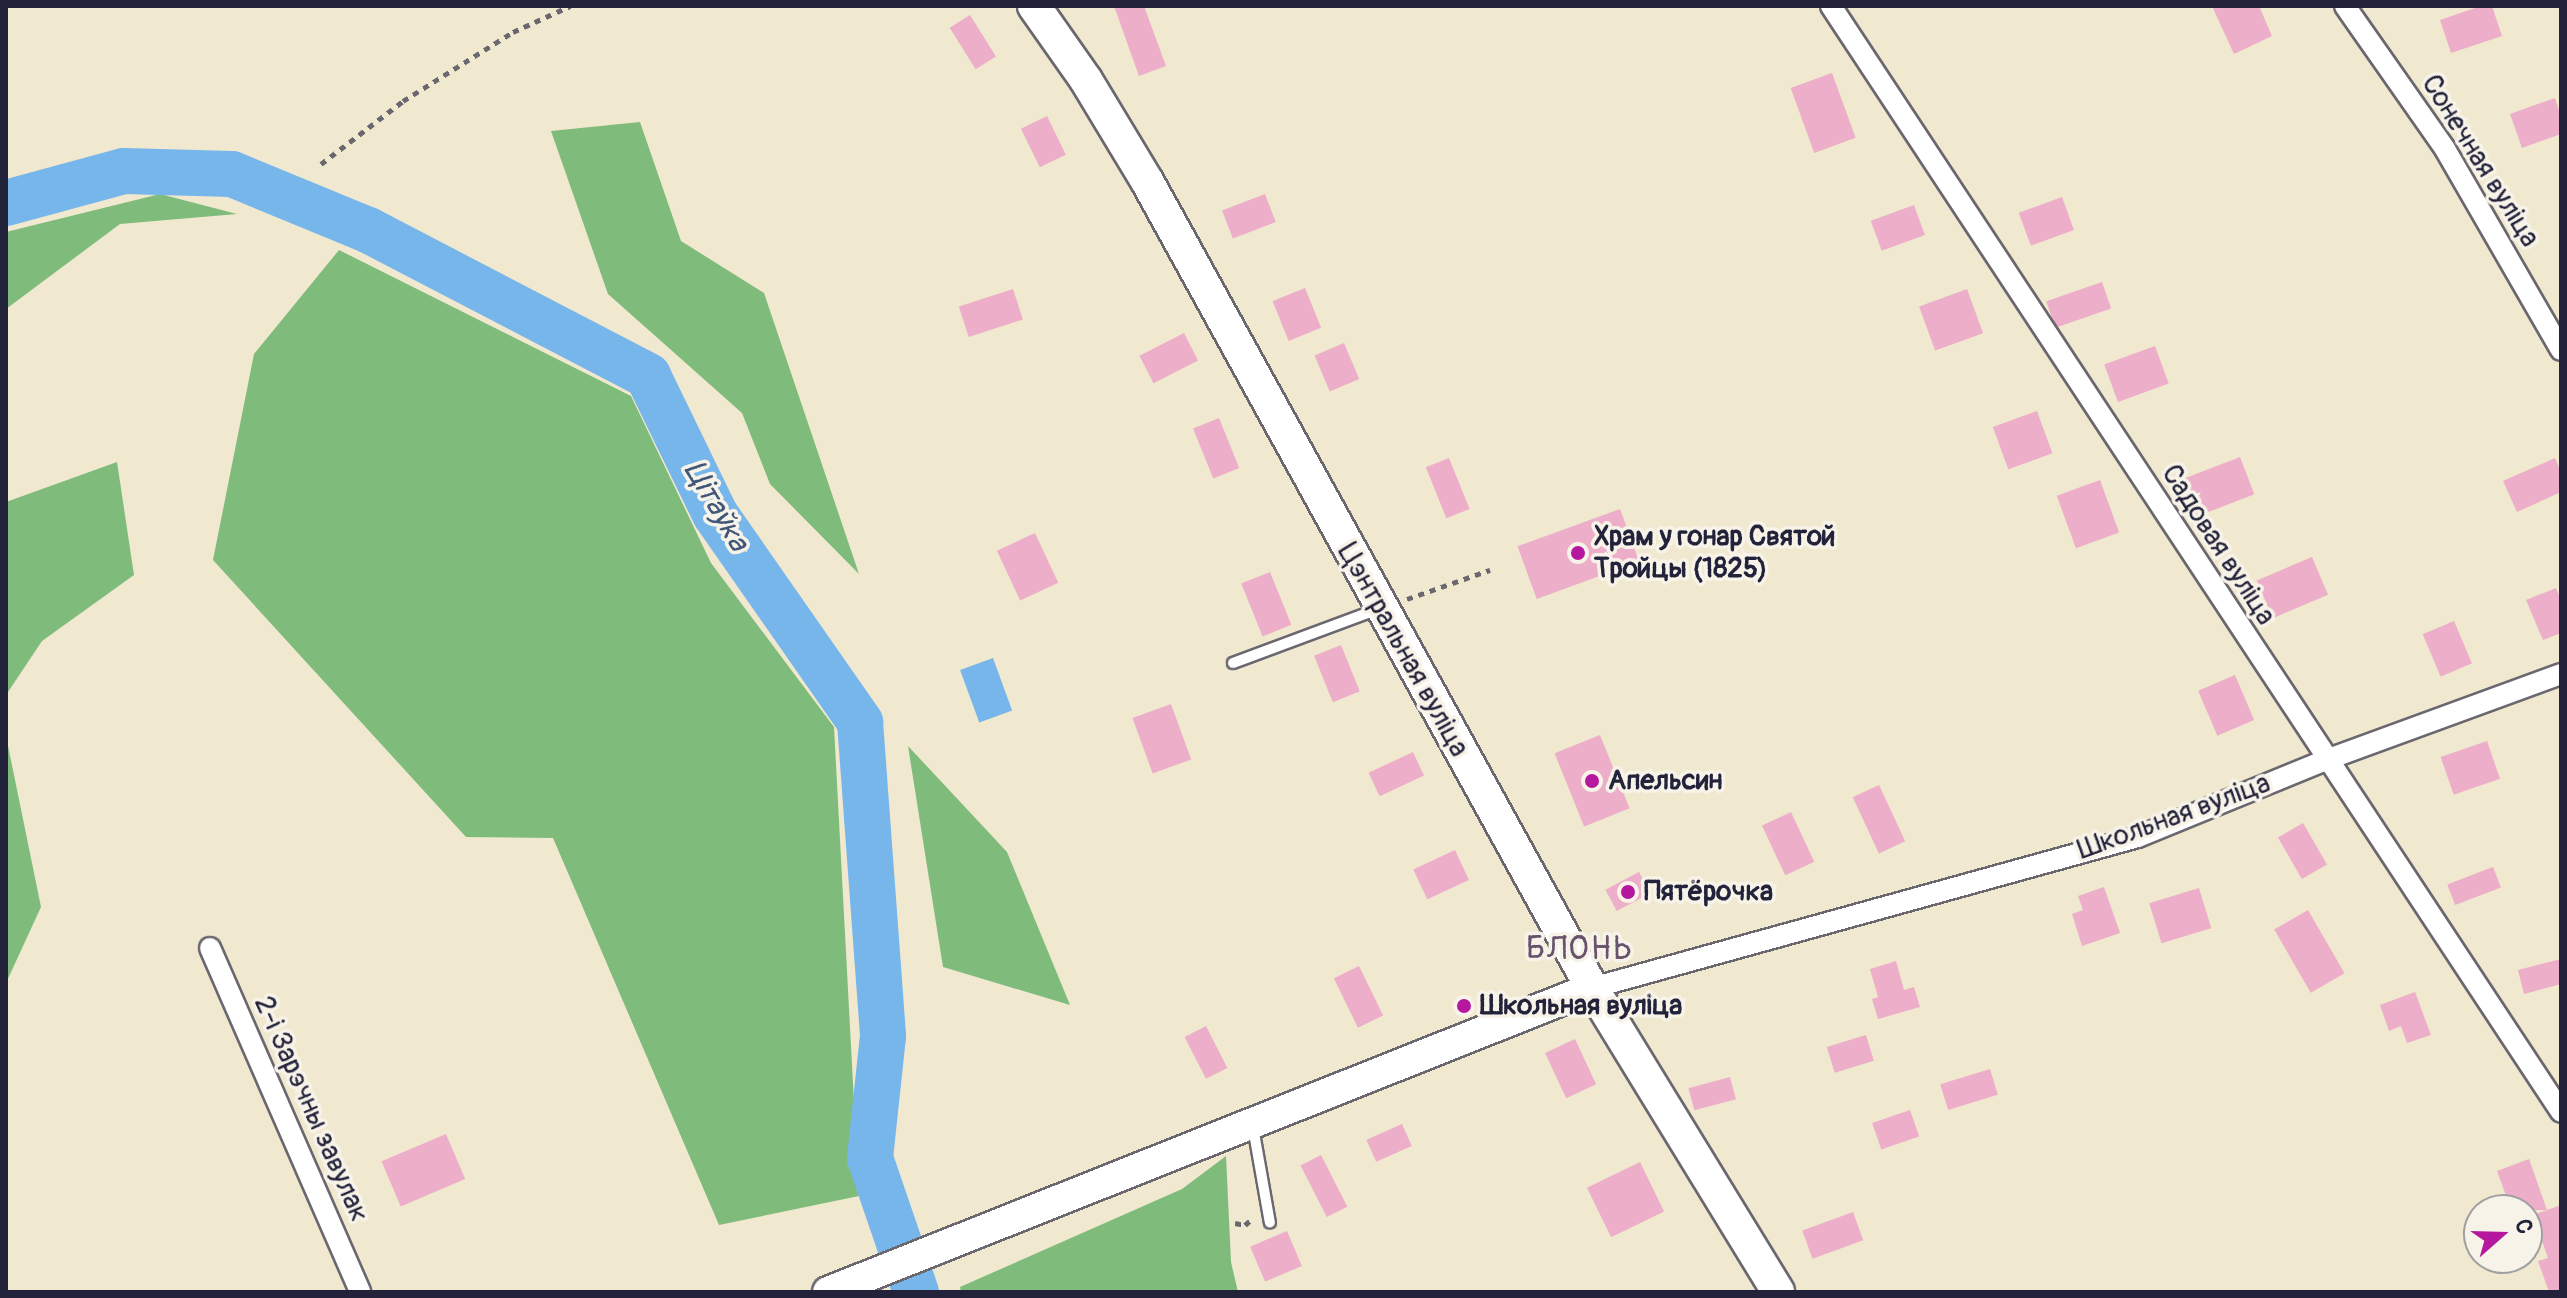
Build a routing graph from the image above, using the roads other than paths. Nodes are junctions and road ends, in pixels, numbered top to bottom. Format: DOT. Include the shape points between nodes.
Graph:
graph roads {
  1 [pos="1034,6"];
  2 [pos="1831,6"];
  3 [pos="2345,6"];
  4 [pos="2561,350"];
  5 [pos="1379,609"];
  6 [pos="1233,663"];
  7 [pos="2561,674"];
  8 [pos="2326,760"];
  9 [pos="210,948"];
  10 [pos="1592,988"];
  11 [pos="2561,1112"];
  12 [pos="1246,1128"];
  13 [pos="1270,1223"];
  14 [pos="360,1292"];
  15 [pos="828,1292"];
  16 [pos="1778,1292"];
  1 -- 5 [label="main road, Цэнтральная вуліца" via="1147,181"];
  2 -- 8 [label="street, Садовая вуліца"];
  3 -- 4 [label="street, Сонечная вуліца" via="2445,149"];
  5 -- 6 [label="lane"];
  5 -- 10 [label="main road, Цэнтральная вуліца"];
  7 -- 8 [label="street, Школьная вуліца"];
  8 -- 10 [label="street, Школьная вуліца" via="2138,837"];
  8 -- 11 [label="street, Садовая вуліца"];
  9 -- 14 [label="street, 2-і Зарэчны завулак"];
  10 -- 12 [label="main road, Школьная вуліца"];
  10 -- 16 [label="main road, Цэнтральная вуліца"];
  12 -- 13 [label="lane"];
  12 -- 15 [label="main road, Школьная вуліца"];
}
